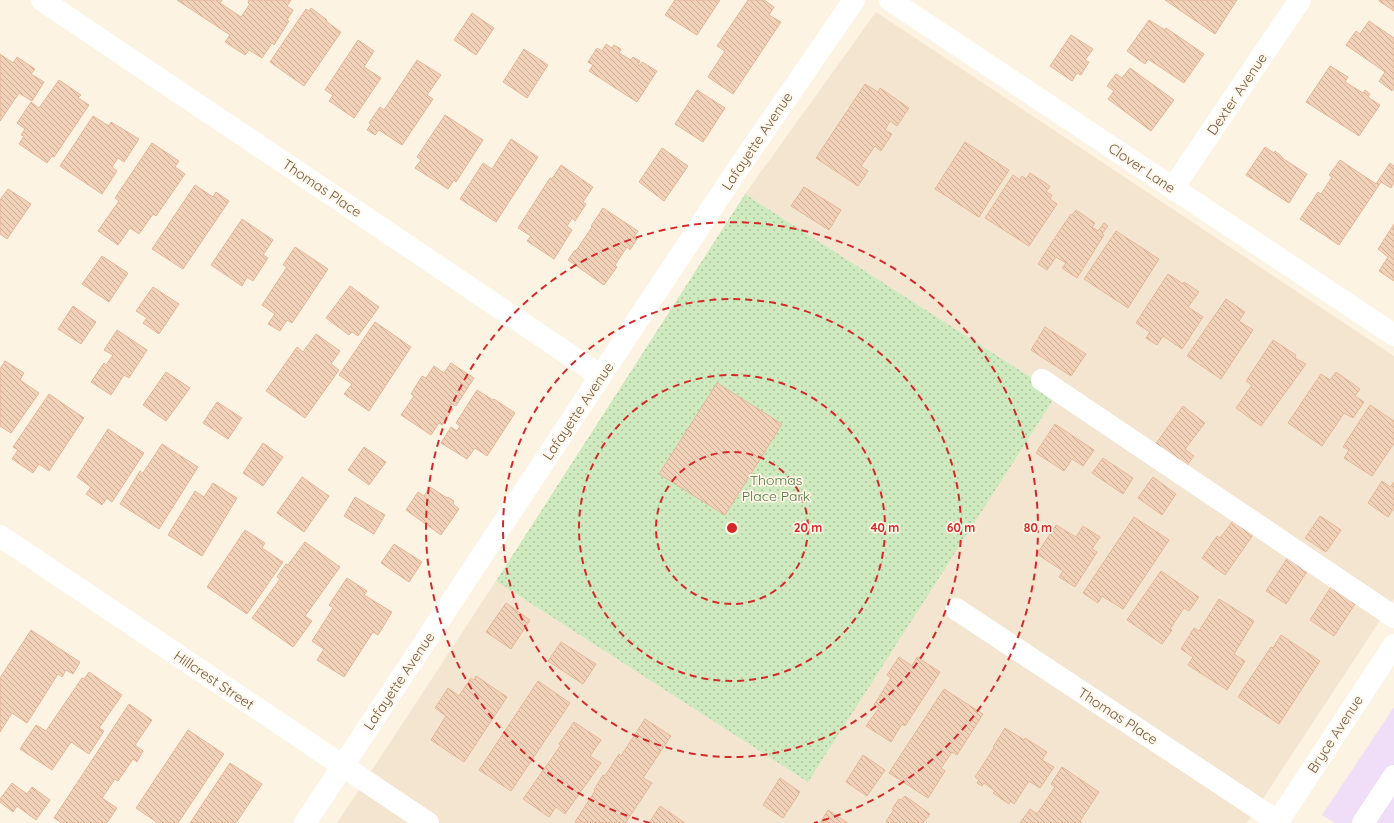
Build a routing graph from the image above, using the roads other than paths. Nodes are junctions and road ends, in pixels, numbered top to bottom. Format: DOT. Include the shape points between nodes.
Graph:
graph roads {
  1 [pos="42,0"];
  2 [pos="854,0"];
  3 [pos="890,0"];
  4 [pos="1300,0"];
  5 [pos="1173,188"];
  6 [pos="1394,335"];
  7 [pos="602,376"];
  8 [pos="1042,380"];
  9 [pos="0,536"];
  10 [pos="956,609"];
  11 [pos="1394,617"];
  12 [pos="1394,645"];
  13 [pos="342,766"];
  14 [pos="1394,776"];
  15 [pos="1278,822"];
  16 [pos="305,823"];
  17 [pos="428,823"];
  18 [pos="1363,823"];
  1 -- 7 [label="street, Thomas Place"];
  2 -- 7 [label="street, Lafayette Avenue" via="733,176"];
  3 -- 5 [label="street, Clover Lane"];
  4 -- 5 [label="street, Dexter Avenue"];
  5 -- 6 [label="street, Clover Lane"];
  7 -- 13 [label="street, Lafayette Avenue"];
  8 -- 11 [label="street"];
  9 -- 13 [label="street, Hillcrest Street"];
  10 -- 15 [label="street, Thomas Place"];
  12 -- 15 [label="street, Bryce Avenue"];
  13 -- 16 [label="street, Lafayette Avenue"];
  13 -- 17 [label="street, Hillcrest Street"];
  14 -- 18 [label="street"];
}
